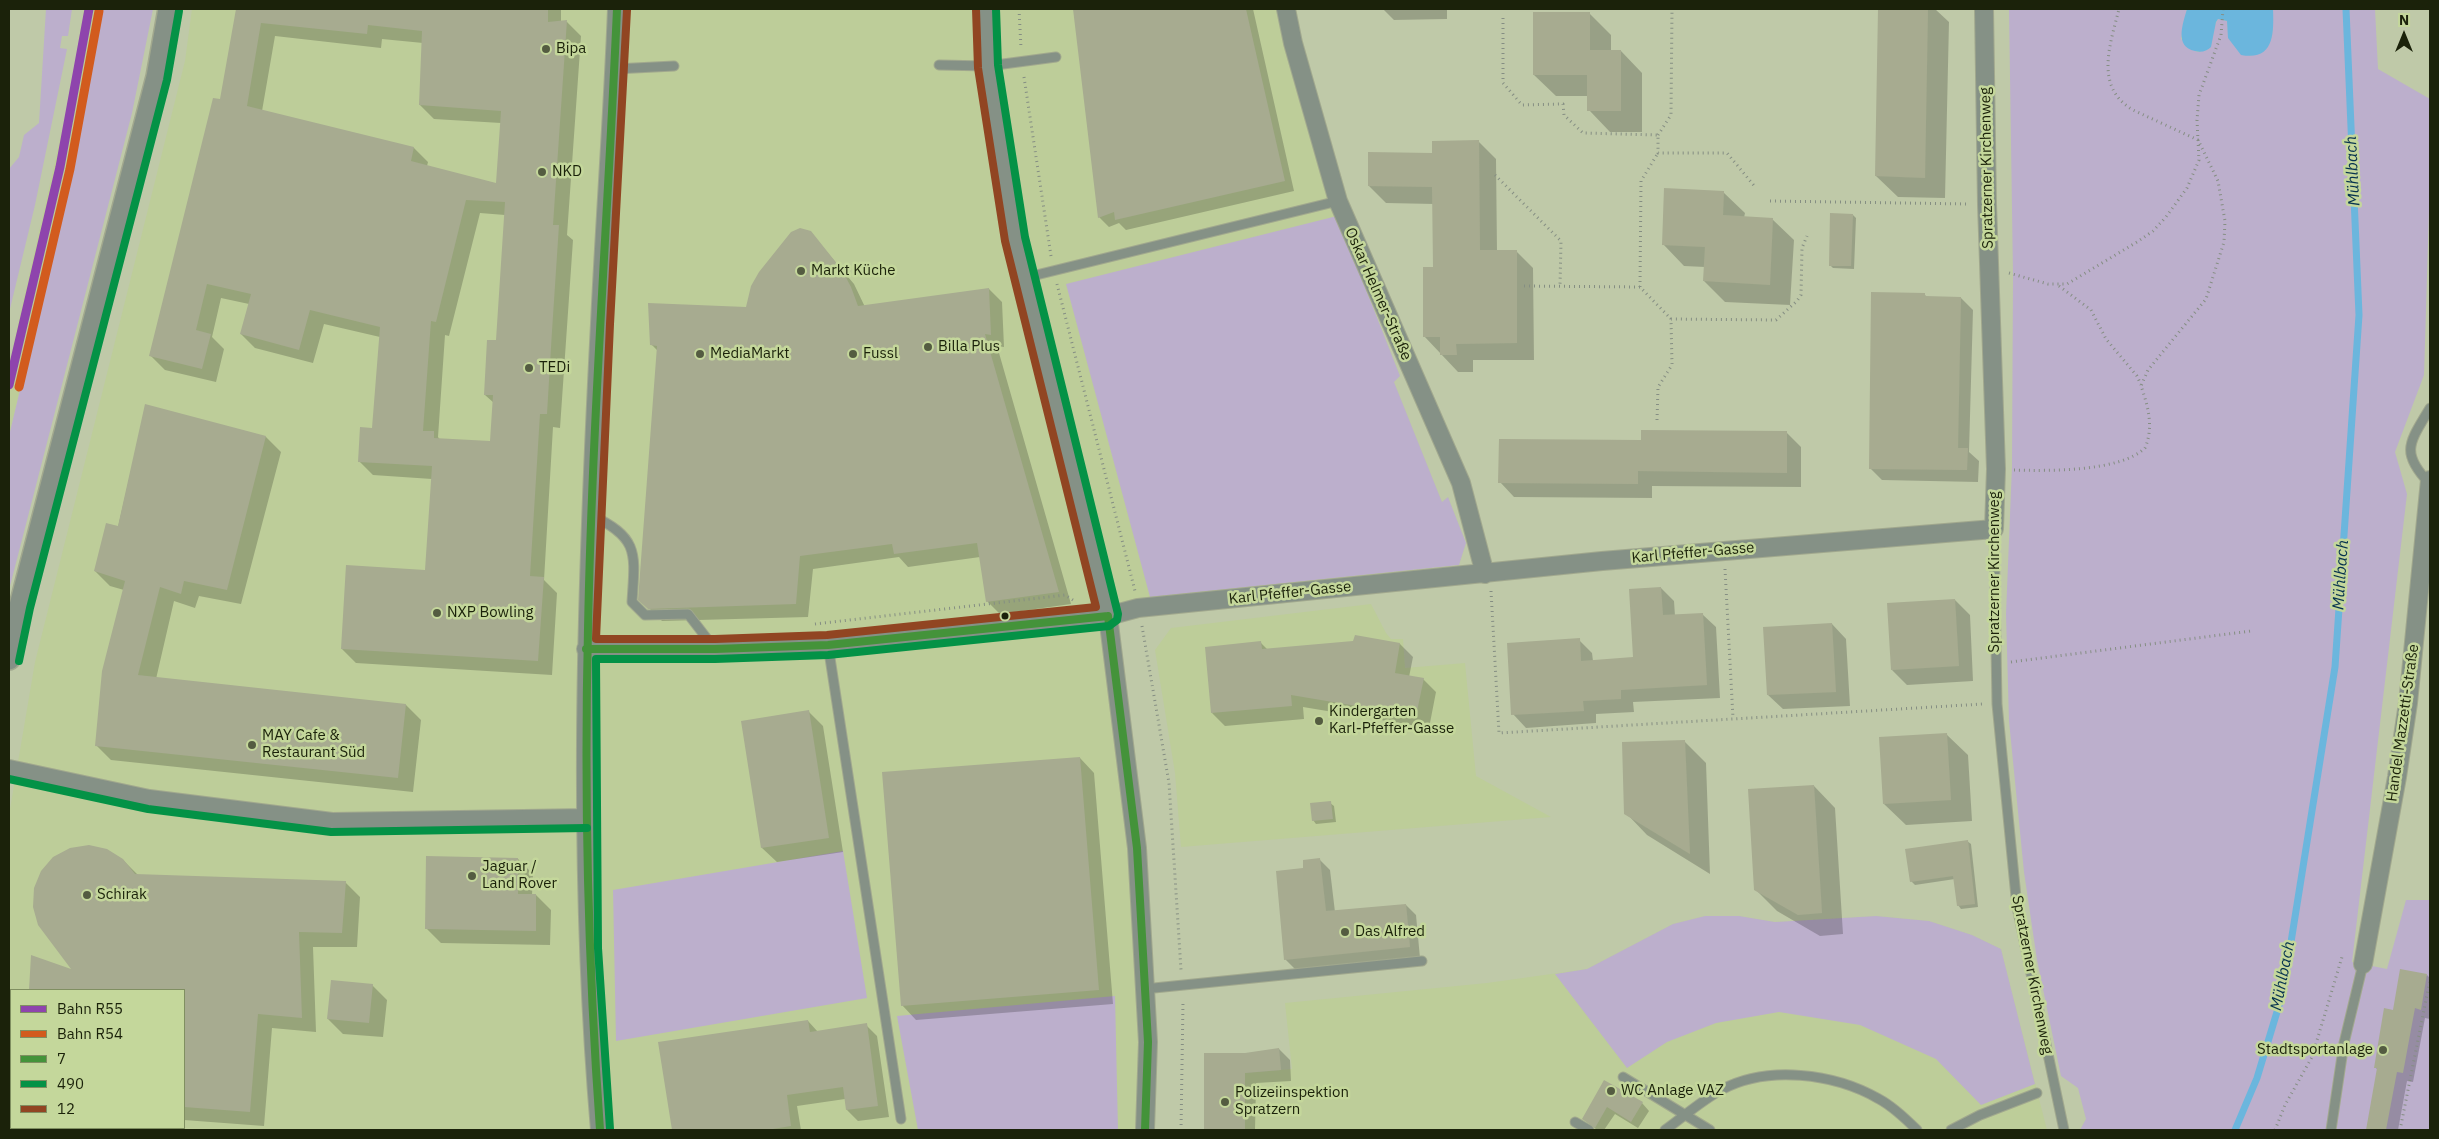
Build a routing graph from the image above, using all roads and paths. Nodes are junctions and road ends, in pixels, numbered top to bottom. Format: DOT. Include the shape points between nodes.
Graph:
graph roads {
  1 [pos="169,9"];
  2 [pos="617,9"];
  3 [pos="986,9"];
  4 [pos="1286,9"];
  5 [pos="1672,9"];
  6 [pos="1984,9"];
  7 [pos="2119,9"];
  8 [pos="2223,9"];
  9 [pos="1503,18"];
  10 [pos="1056,57"];
  11 [pos="939,65"];
  12 [pos="674,66"];
  13 [pos="988,66"];
  14 [pos="615,69"];
  15 [pos="1658,135"];
  16 [pos="2198,140"];
  17 [pos="1658,153"];
  18 [pos="1494,175"];
  19 [pos="1756,188"];
  20 [pos="1338,201"];
  21 [pos="1770,201"];
  22 [pos="1987,204"];
  23 [pos="1808,236"];
  24 [pos="1989,267"];
  25 [pos="1024,278"];
  26 [pos="2058,285"];
  27 [pos="1524,286"];
  28 [pos="1560,286"];
  29 [pos="1640,286"];
  30 [pos="1671,319"];
  31 [pos="2141,386"];
  32 [pos="2430,408"];
  33 [pos="1657,420"];
  34 [pos="1996,469"];
  35 [pos="2430,480"];
  36 [pos="2430,484"];
  37 [pos="591,515"];
  38 [pos="1994,529"];
  39 [pos="1724,551"];
  40 [pos="1485,574"];
  41 [pos="1108,616"];
  42 [pos="813,624"];
  43 [pos="2251,631"];
  44 [pos="828,646"];
  45 [pos="586,649"];
  46 [pos="715,649"];
  47 [pos="9,659"];
  48 [pos="1995,664"];
  49 [pos="1997,704"];
  50 [pos="1733,718"];
  51 [pos="9,769"];
  52 [pos="587,818"];
  53 [pos="2344,953"];
  54 [pos="1422,961"];
  55 [pos="2363,964"];
  56 [pos="2430,980"];
  57 [pos="1144,989"];
  58 [pos="1623,1077"];
  59 [pos="2037,1093"];
  60 [pos="1685,1115"];
  61 [pos="900,1119"];
  62 [pos="1575,1122"];
  63 [pos="600,1130"];
  64 [pos="1145,1130"];
  65 [pos="1589,1130"];
  66 [pos="1665,1130"];
  67 [pos="1710,1130"];
  68 [pos="1917,1130"];
  69 [pos="1951,1130"];
  70 [pos="2064,1130"];
  71 [pos="2275,1130"];
  72 [pos="2331,1130"];
  73 [pos="2400,1130"];
  1 -- 47 [label="street" via="157,77"];
  2 -- 14 [label="street"];
  3 -- 13 [label="street"];
  4 -- 20 [label="street, Oskar Helmer-Straße"];
  5 -- 15 [label="path" via="1670,115"];
  6 -- 22 [label="street, Spratzerner Kirchenweg"];
  7 -- 16 [label="path" via="2108,56 2108,77 2113,91 2133,110"];
  8 -- 16 [label="path" via="2221,35 2199,95"];
  9 -- 15 [label="path" via="1503,83 1522,105 1564,104 1564,115 1582,133"];
  10 -- 13 [label="lane"];
  11 -- 13 [label="lane"];
  12 -- 14 [label="lane"];
  13 -- 25 [label="street"];
  14 -- 37 [label="street"];
  15 -- 17 [label="path"];
  16 -- 26 [label="path" via="2199,160 2187,188 2153,231 2079,279"];
  16 -- 31 [label="path" via="2218,181 2225,221 2224,242 2206,299 2148,370"];
  17 -- 19 [label="path" via="1727,154"];
  17 -- 29 [label="path" via="1641,181"];
  18 -- 28 [label="path" via="1561,241"];
  20 -- 25 [label="lane"];
  20 -- 40 [label="street, Oskar Helmer-Straße" via="1461,483"];
  21 -- 22 [label="path"];
  22 -- 24 [label="street, Spratzerner Kirchenweg"];
  23 -- 30 [label="path" via="1802,248 1801,294 1776,320"];
  24 -- 26 [label="path"];
  24 -- 34 [label="street, Spratzerner Kirchenweg"];
  25 -- 41 [label="street"];
  26 -- 31 [label="path" via="2091,310 2106,339 2137,376"];
  27 -- 28 [label="path"];
  28 -- 29 [label="path"];
  29 -- 30 [label="path"];
  30 -- 33 [label="path" via="1672,365 1658,387"];
  31 -- 34 [label="path" via="2150,426 2148,440 2139,454 2115,463 2086,467"];
  32 -- 36 [label="lane" via="2411,444 2410,456 2414,468"];
  34 -- 38 [label="street, Spratzerner Kirchenweg"];
  35 -- 36 [label="street, Handel Mazzetti-Straße"];
  36 -- 55 [label="street, Handel Mazzetti-Straße" via="2408,703"];
  37 -- 45 [label="street"];
  37 -- 46 [label="lane" via="609,524 625,538 634,557 632,602 645,615 688,614"];
  38 -- 39 [label="street, Karl Pfeffer-Gasse"];
  38 -- 48 [label="lane, Spratzerner Kirchenweg"];
  39 -- 40 [label="street, Karl Pfeffer-Gasse"];
  39 -- 50 [label="path"];
  40 -- 41 [label="street, Karl Pfeffer-Gasse" via="1138,608"];
  40 -- 50 [label="path" via="1491,586 1499,733"];
  41 -- 42 [label="path" via="1064,595"];
  41 -- 44 [label="street, Karl Pfeffer-Gasse"];
  41 -- 57 [label="street" via="1137,848"];
  43 -- 48 [label="path"];
  44 -- 46 [label="street, Karl Pfeffer-Gasse"];
  44 -- 61 [label="lane"];
  45 -- 46 [label="street, Karl Pfeffer-Gasse"];
  45 -- 52 [label="street"];
  48 -- 49 [label="lane, Spratzerner Kirchenweg"];
  49 -- 50 [label="path"];
  49 -- 70 [label="lane, Spratzerner Kirchenweg" via="2017,907"];
  51 -- 52 [label="street" via="149,799 332,822"];
  52 -- 63 [label="street" via="588,948"];
  53 -- 71 [label="path" via="2312,1057"];
  54 -- 57 [label="lane"];
  55 -- 72 [label="lane" via="2344,1043"];
  56 -- 73 [label="path"];
  57 -- 64 [label="street" via="1148,1042"];
  58 -- 60 [label="lane"];
  59 -- 69 [label="lane"];
  60 -- 66 [label="lane"];
  60 -- 67 [label="lane"];
  60 -- 68 [label="lane" via="1722,1090 1757,1077 1802,1075 1836,1081 1879,1099"];
  62 -- 65 [label="lane"];
}
